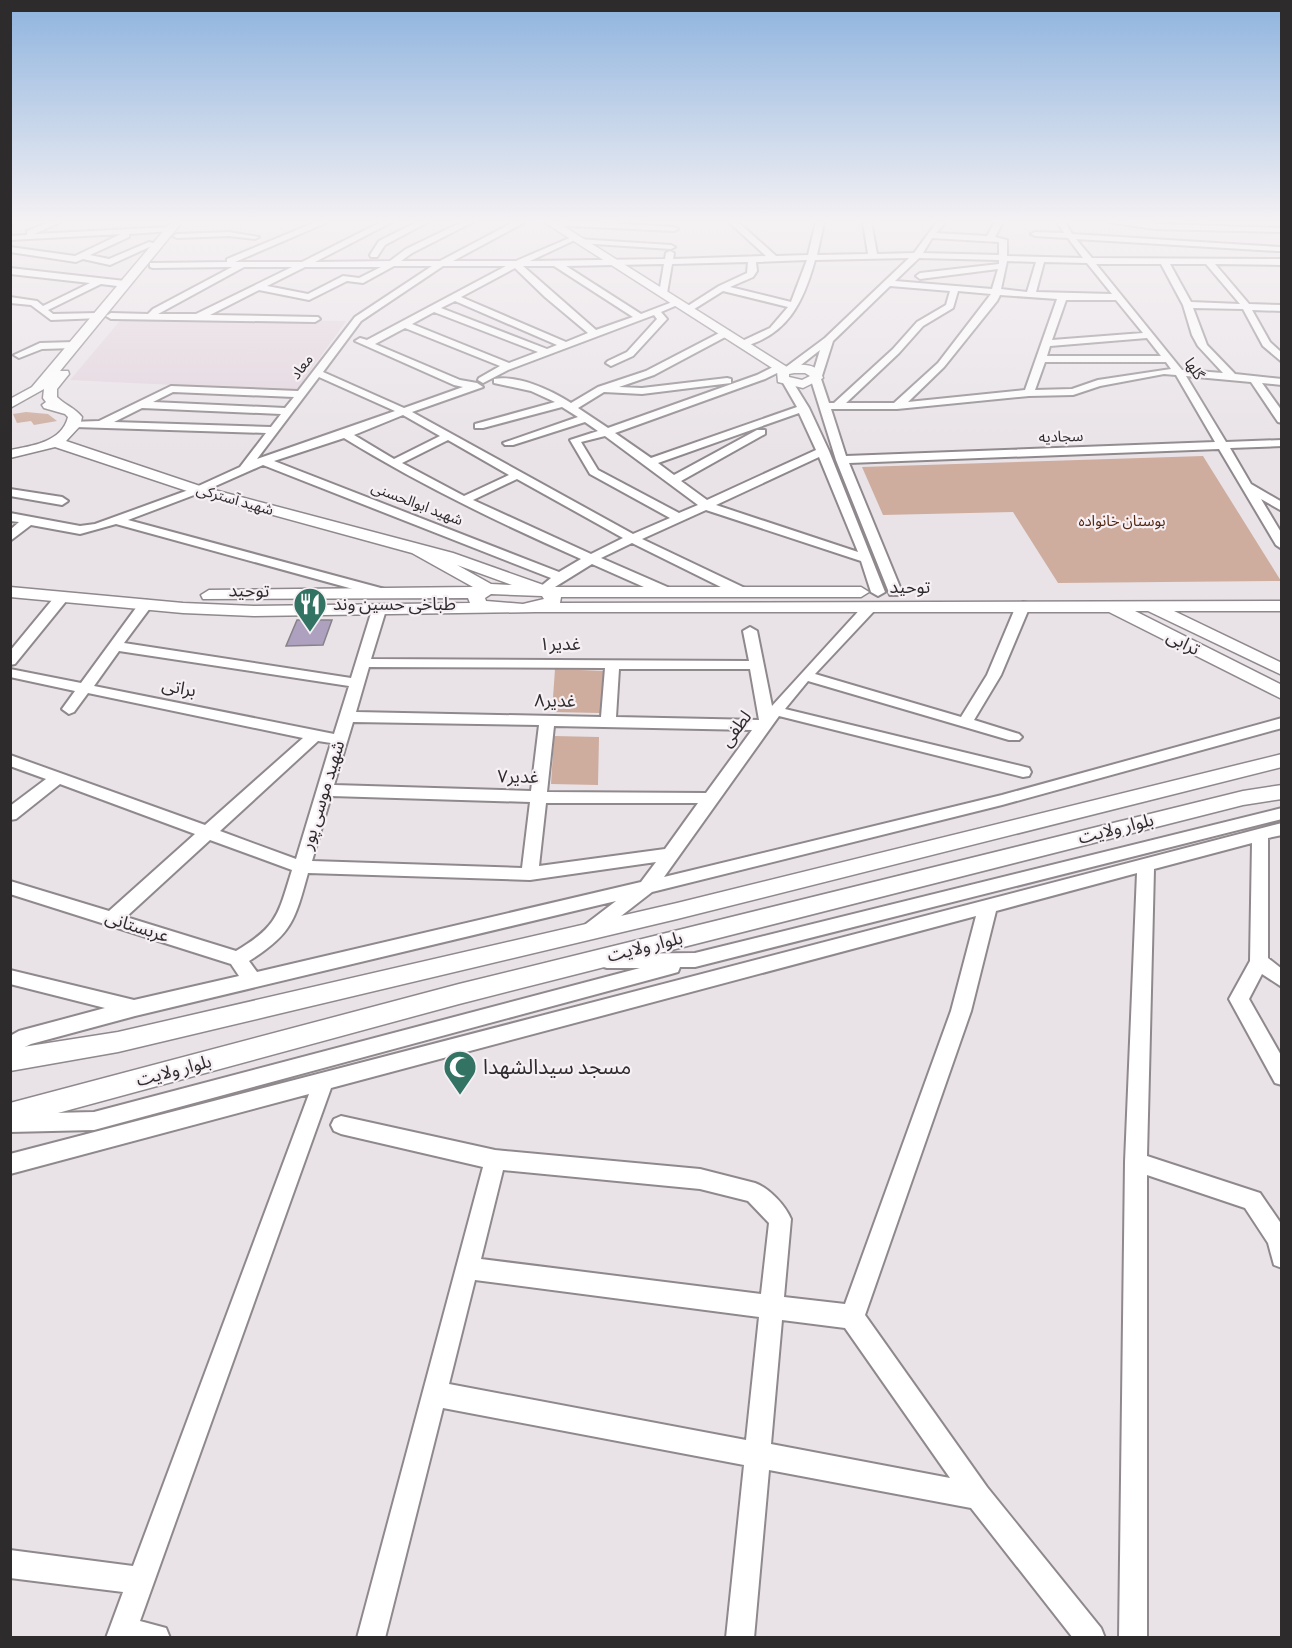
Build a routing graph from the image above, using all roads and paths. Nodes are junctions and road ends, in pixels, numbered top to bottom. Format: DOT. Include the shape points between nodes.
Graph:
graph roads {
  1 [pos="64,299"];
  2 [pos="116,299"];
  3 [pos="121,299"];
  4 [pos="178,299"];
  5 [pos="235,299"];
  6 [pos="388,299"];
  7 [pos="450,299"];
  8 [pos="458,299"];
  9 [pos="553,299"];
  10 [pos="612,299"];
  11 [pos="672,299"];
  12 [pos="698,299"];
  13 [pos="768,299"];
  14 [pos="796,299"];
  15 [pos="870,299"];
  16 [pos="952,299"];
  17 [pos="994,299"];
  18 [pos="1061,299"];
  19 [pos="1122,299"];
  20 [pos="1185,299"];
  21 [pos="1238,299"];
  22 [pos="12,301"];
  23 [pos="793,305"];
  24 [pos="1188,305"];
  25 [pos="683,306"];
  26 [pos="1245,307"];
  27 [pos="433,308"];
  28 [pos="1281,308"];
  29 [pos="42,310"];
  30 [pos="655,311"];
  31 [pos="105,316"];
  32 [pos="150,317"];
  33 [pos="198,317"];
  34 [pos="640,317"];
  35 [pos="315,319"];
  36 [pos="404,324"];
  37 [pos="726,333"];
  38 [pos="595,334"];
  39 [pos="345,335"];
  40 [pos="1151,335"];
  41 [pos="828,340"];
  42 [pos="1046,343"];
  43 [pos="367,344"];
  44 [pos="743,344"];
  45 [pos="74,345"];
  46 [pos="565,345"];
  47 [pos="755,351"];
  48 [pos="547,352"];
  49 [pos="20,355"];
  50 [pos="1040,359"];
  51 [pos="1169,359"];
  52 [pos="1281,359"];
  53 [pos="801,362"];
  54 [pos="611,363"];
  55 [pos="506,367"];
  56 [pos="1179,372"];
  57 [pos="317,373"];
  58 [pos="784,373"];
  59 [pos="1232,376"];
  60 [pos="761,377"];
  61 [pos="817,378"];
  62 [pos="1255,380"];
  63 [pos="1281,382"];
  64 [pos="487,384"];
  65 [pos="602,389"];
  66 [pos="1029,393"];
  67 [pos="300,394"];
  68 [pos="10,405"];
  69 [pos="138,405"];
  70 [pos="567,405"];
  71 [pos="838,405"];
  72 [pos="60,406"];
  73 [pos="825,406"];
  74 [pos="897,406"];
  75 [pos="804,408"];
  76 [pos="401,410"];
  77 [pos="288,411"];
  78 [pos="586,418"];
  79 [pos="1281,420"];
  80 [pos="75,424"];
  81 [pos="100,425"];
  82 [pos="479,426"];
  83 [pos="274,430"];
  84 [pos="607,432"];
  85 [pos="345,434"];
  86 [pos="448,436"];
  87 [pos="54,442"];
  88 [pos="1281,443"];
  89 [pos="510,444"];
  90 [pos="1269,444"];
  91 [pos="1223,446"];
  92 [pos="823,451"];
  93 [pos="10,454"];
  94 [pos="1281,457"];
  95 [pos="842,460"];
  96 [pos="263,461"];
  97 [pos="650,462"];
  98 [pos="392,464"];
  99 [pos="243,470"];
  100 [pos="517,475"];
  101 [pos="674,480"];
  102 [pos="1246,485"];
  103 [pos="198,490"];
  104 [pos="10,492"];
  105 [pos="464,500"];
  106 [pos="62,501"];
  107 [pos="707,506"];
  108 [pos="1281,508"];
  109 [pos="10,517"];
  110 [pos="679,518"];
  111 [pos="29,520"];
  112 [pos="118,521"];
  113 [pos="10,537"];
  114 [pos="633,538"];
  115 [pos="1281,545"];
  116 [pos="418,550"];
  117 [pos="591,559"];
  118 [pos="867,559"];
  119 [pos="442,562"];
  120 [pos="559,577"];
  121 [pos="10,582"];
  122 [pos="486,590"];
  123 [pos="10,592"];
  124 [pos="667,592"];
  125 [pos="742,592"];
  126 [pos="1086,592"];
  127 [pos="1129,592"];
  128 [pos="1281,593"];
  129 [pos="391,595"];
  130 [pos="417,595"];
  131 [pos="882,596"];
  132 [pos="62,597"];
  133 [pos="543,597"];
  134 [pos="207,602"];
  135 [pos="146,604"];
  136 [pos="1023,606"];
  137 [pos="1110,606"];
  138 [pos="1281,606"];
  139 [pos="1151,607"];
  140 [pos="1192,607"];
  141 [pos="487,608"];
  142 [pos="379,610"];
  143 [pos="750,631"];
  144 [pos="1202,631"];
  145 [pos="1176,639"];
  146 [pos="115,646"];
  147 [pos="10,661"];
  148 [pos="363,663"];
  149 [pos="612,664"];
  150 [pos="756,665"];
  151 [pos="1281,670"];
  152 [pos="10,673"];
  153 [pos="805,676"];
  154 [pos="357,683"];
  155 [pos="84,689"];
  156 [pos="1281,693"];
  157 [pos="69,709"];
  158 [pos="346,717"];
  159 [pos="769,719"];
  160 [pos="547,721"];
  161 [pos="608,722"];
  162 [pos="964,723"];
  163 [pos="1281,723"];
  164 [pos="315,735"];
  165 [pos="1014,737"];
  166 [pos="339,740"];
  167 [pos="10,760"];
  168 [pos="1281,760"];
  169 [pos="1023,772"];
  170 [pos="58,778"];
  171 [pos="324,790"];
  172 [pos="1281,792"];
  173 [pos="537,797"];
  174 [pos="710,798"];
  175 [pos="1281,813"];
  176 [pos="10,815"];
  177 [pos="1281,829"];
  178 [pos="208,833"];
  179 [pos="1260,834"];
  180 [pos="1061,843"];
  181 [pos="671,854"];
  182 [pos="1079,864"];
  183 [pos="1146,864"];
  184 [pos="301,867"];
  185 [pos="530,874"];
  186 [pos="10,887"];
  187 [pos="647,887"];
  188 [pos="988,906"];
  189 [pos="112,919"];
  190 [pos="588,932"];
  191 [pos="238,959"];
  192 [pos="695,960"];
  193 [pos="1259,961"];
  194 [pos="588,962"];
  195 [pos="10,977"];
  196 [pos="1281,980"];
  197 [pos="253,982"];
  198 [pos="135,1008"];
  199 [pos="10,1046"];
  200 [pos="10,1060"];
  201 [pos="1281,1077"];
  202 [pos="324,1080"];
  203 [pos="10,1115"];
  204 [pos="10,1123"];
  205 [pos="341,1125"];
  206 [pos="495,1160"];
  207 [pos="1136,1162"];
  208 [pos="10,1164"];
  209 [pos="1281,1257"];
  210 [pos="467,1268"];
  211 [pos="771,1306"];
  212 [pos="852,1317"];
  213 [pos="434,1394"];
  214 [pos="758,1454"];
  215 [pos="978,1496"];
  216 [pos="10,1564"];
  217 [pos="140,1581"];
  218 [pos="121,1635"];
  219 [pos="156,1638"];
  220 [pos="371,1638"];
  221 [pos="740,1638"];
  222 [pos="1091,1638"];
  223 [pos="1133,1638"];
  1 -- 29 [label="street"];
  2 -- 31 [label="main road"];
  3 -- 31 [label="main road"];
  4 -- 32 [label="street"];
  5 -- 33 [label="street"];
  6 -- 39 [label="street, معاد" via="358,319"];
  7 -- 27 [label="street"];
  8 -- 46 [label="street"];
  9 -- 38 [label="street"];
  10 -- 34 [label="street"];
  11 -- 25 [label="main road"];
  12 -- 25 [label="street"];
  13 -- 23 [label="street"];
  14 -- 23 [label="street"];
  15 -- 41 [label="street"];
  16 -- 71 [label="street" via="950,306 920,324"];
  17 -- 74 [label="street" via="941,365"];
  18 -- 42 [label="street"];
  19 -- 40 [label="street, گلها"];
  20 -- 24 [label="street"];
  21 -- 26 [label="street"];
  22 -- 29 [label="street" via="34,303"];
  23 -- 44 [label="street" via="773,330"];
  24 -- 26 [label="street"];
  24 -- 59 [label="street" via="1203,345"];
  25 -- 30 [label="street"];
  25 -- 37 [label="main road"];
  26 -- 28 [label="street"];
  26 -- 52 [label="street" via="1266,344"];
  27 -- 36 [label="street"];
  27 -- 48 [label="street"];
  29 -- 31 [label="street" via="51,317"];
  30 -- 34 [label="street"];
  30 -- 54 [label="street" via="662,319 630,354"];
  31 -- 32 [label="street"];
  31 -- 45 [label="main road"];
  31 -- 72 [label="main road" via="51,389 50,398"];
  32 -- 33 [label="street"];
  33 -- 35 [label="street"];
  34 -- 38 [label="street"];
  36 -- 43 [label="street"];
  36 -- 55 [label="street"];
  37 -- 44 [label="main road"];
  37 -- 65 [label="street" via="650,373"];
  38 -- 46 [label="street"];
  39 -- 43 [label="street"];
  39 -- 57 [label="street, معاد"];
  40 -- 42 [label="street"];
  40 -- 51 [label="street, گلها"];
  41 -- 53 [label="street"];
  41 -- 61 [label="street"];
  42 -- 50 [label="street"];
  43 -- 64 [label="street" via="459,383"];
  44 -- 47 [label="main road"];
  45 -- 49 [label="street" via="40,346"];
  45 -- 68 [label="main road" via="37,390"];
  46 -- 48 [label="street"];
  47 -- 53 [label="main road" via="773,359"];
  47 -- 58 [label="main road"];
  48 -- 55 [label="street"];
  50 -- 51 [label="street"];
  50 -- 66 [label="street"];
  51 -- 56 [label="street, گلها"];
  53 -- 58 [label="street"];
  55 -- 64 [label="street"];
  56 -- 59 [label="street"];
  56 -- 66 [label="street" via="1164,371 1098,383 1073,392"];
  56 -- 91 [label="street, گلها"];
  57 -- 67 [label="street, معاد"];
  57 -- 76 [label="street"];
  58 -- 60 [label="street"];
  58 -- 61 [label="main road" via="803,384"];
  58 -- 75 [label="street"];
  59 -- 62 [label="street"];
  60 -- 65 [label="street" via="642,391"];
  60 -- 84 [label="street"];
  61 -- 73 [label="street"];
  62 -- 63 [label="street"];
  62 -- 79 [label="street"];
  64 -- 70 [label="street" via="534,388"];
  64 -- 76 [label="street"];
  65 -- 70 [label="street"];
  66 -- 74 [label="street"];
  67 -- 69 [label="street" via="171,389"];
  67 -- 77 [label="street, معاد"];
  68 -- 72 [label="main road"];
  69 -- 77 [label="street"];
  69 -- 81 [label="street"];
  70 -- 78 [label="street"];
  70 -- 82 [label="street"];
  71 -- 73 [label="street"];
  71 -- 74 [label="street"];
  72 -- 80 [label="main road" via="75,417"];
  73 -- 95 [label="street"];
  75 -- 92 [label="street"];
  75 -- 97 [label="street"];
  75 -- 101 [label="street"];
  76 -- 85 [label="street"];
  76 -- 86 [label="street"];
  77 -- 83 [label="street, معاد"];
  78 -- 84 [label="street"];
  78 -- 89 [label="street"];
  80 -- 81 [label="street"];
  80 -- 87 [label="main road"];
  81 -- 83 [label="street"];
  83 -- 99 [label="street, معاد"];
  84 -- 97 [label="street"];
  84 -- 110 [label="street" via="575,440 594,472"];
  85 -- 96 [label="street"];
  85 -- 98 [label="street"];
  86 -- 98 [label="street"];
  86 -- 100 [label="street"];
  87 -- 93 [label="main road"];
  87 -- 103 [label="main road, شهید آسترکی"];
  88 -- 90 [label="street, سجادیه"];
  90 -- 91 [label="street, سجادیه"];
  90 -- 94 [label="street"];
  91 -- 95 [label="street, سجادیه"];
  91 -- 102 [label="street, گلها"];
  92 -- 107 [label="street"];
  92 -- 118 [label="street"];
  95 -- 131 [label="street"];
  96 -- 99 [label="street"];
  96 -- 120 [label="street, شهید ابوالحسنی"];
  97 -- 101 [label="street"];
  98 -- 105 [label="street"];
  99 -- 103 [label="street"];
  100 -- 105 [label="street"];
  100 -- 114 [label="street"];
  101 -- 107 [label="street"];
  102 -- 108 [label="street"];
  102 -- 115 [label="street, گلها"];
  103 -- 112 [label="street"];
  103 -- 116 [label="main road, شهید آسترکی"];
  104 -- 106 [label="street"];
  105 -- 117 [label="street"];
  107 -- 110 [label="street"];
  107 -- 118 [label="street"];
  109 -- 111 [label="street"];
  110 -- 114 [label="street"];
  111 -- 112 [label="street" via="80,530"];
  111 -- 113 [label="street"];
  112 -- 129 [label="street"];
  114 -- 117 [label="street"];
  114 -- 125 [label="street"];
  116 -- 119 [label="main road"];
  116 -- 133 [label="main road" via="447,556"];
  117 -- 120 [label="street"];
  117 -- 124 [label="street"];
  118 -- 131 [label="street"];
  119 -- 122 [label="main road"];
  119 -- 130 [label="main road" via="448,571 445,580"];
  120 -- 133 [label="street"];
  121 -- 134 [label="main road, توحید" via="159,593"];
  122 -- 130 [label="main road, توحید"];
  122 -- 133 [label="main road, توحید"];
  122 -- 141 [label="main road" via="477,596 476,603"];
  123 -- 132 [label="main road, توحید"];
  124 -- 125 [label="main road, توحید"];
  124 -- 133 [label="main road, توحید"];
  125 -- 131 [label="main road, توحید"];
  126 -- 127 [label="main road, توحید"];
  126 -- 131 [label="main road, توحید"];
  126 -- 137 [label="main road, ترابی"];
  127 -- 128 [label="main road, توحید"];
  127 -- 139 [label="main road, ترابی"];
  129 -- 130 [label="main road, توحید"];
  129 -- 134 [label="main road, توحید"];
  131 -- 133 [label="main road, توحید"];
  131 -- 136 [label="main road, توحید"];
  131 -- 153 [label="street, لطفی"];
  132 -- 135 [label="main road, توحید"];
  132 -- 147 [label="street"];
  133 -- 141 [label="main road, توحید"];
  134 -- 135 [label="main road, توحید"];
  134 -- 142 [label="main road, توحید" via="254,611"];
  135 -- 146 [label="street"];
  136 -- 137 [label="main road, توحید"];
  136 -- 162 [label="street" via="994,675"];
  137 -- 139 [label="main road, توحید"];
  137 -- 145 [label="main road, ترابی"];
  138 -- 140 [label="main road, توحید"];
  139 -- 140 [label="main road, توحید"];
  139 -- 144 [label="main road, ترابی"];
  140 -- 144 [label="main road"];
  141 -- 142 [label="main road, توحید"];
  142 -- 148 [label="street, شهید موسی پور"];
  143 -- 150 [label="street"];
  144 -- 145 [label="main road" via="1178,632"];
  144 -- 151 [label="main road, ترابی"];
  145 -- 156 [label="main road, ترابی"];
  146 -- 154 [label="street"];
  146 -- 155 [label="street"];
  148 -- 149 [label="street, غدیر۱"];
  148 -- 154 [label="street, شهید موسی پور"];
  149 -- 150 [label="street, غدیر۱"];
  149 -- 161 [label="street"];
  150 -- 159 [label="street"];
  152 -- 155 [label="street, براتی"];
  153 -- 159 [label="street, لطفی"];
  153 -- 162 [label="street"];
  154 -- 158 [label="street, شهید موسی پور"];
  155 -- 157 [label="street"];
  155 -- 164 [label="street, براتی"];
  158 -- 160 [label="street, غدیر۸"];
  158 -- 166 [label="street, شهید موسی پور"];
  159 -- 161 [label="street, غدیر۸"];
  159 -- 169 [label="street, غدیر۸"];
  159 -- 174 [label="street, لطفی"];
  160 -- 161 [label="street, غدیر۸"];
  160 -- 173 [label="street"];
  162 -- 165 [label="street"];
  163 -- 187 [label="street" via="1002,800"];
  164 -- 166 [label="street, براتی"];
  164 -- 178 [label="street"];
  166 -- 171 [label="street, شهید موسی پور"];
  167 -- 170 [label="street"];
  168 -- 190 [label="main road, بلوار ولایت"];
  170 -- 176 [label="street"];
  170 -- 178 [label="street"];
  171 -- 173 [label="street, غدیر۷"];
  171 -- 184 [label="street, شهید موسی پور"];
  172 -- 180 [label="main road, بلوار ولایت"];
  173 -- 174 [label="street, غدیر۷"];
  173 -- 185 [label="street"];
  174 -- 181 [label="street, لطفی"];
  175 -- 182 [label="street"];
  177 -- 179 [label="street"];
  178 -- 184 [label="street"];
  178 -- 189 [label="street"];
  179 -- 183 [label="street"];
  179 -- 193 [label="street"];
  180 -- 182 [label="street"];
  180 -- 194 [label="main road, بلوار ولایت"];
  181 -- 185 [label="street"];
  181 -- 187 [label="street, لطفی"];
  182 -- 192 [label="street"];
  183 -- 188 [label="street"];
  183 -- 207 [label="street"];
  184 -- 185 [label="street"];
  184 -- 191 [label="street, شهید موسی پور" via="287,916 267,941"];
  186 -- 189 [label="street, عربستانی"];
  187 -- 190 [label="street"];
  187 -- 197 [label="street"];
  188 -- 202 [label="street"];
  188 -- 212 [label="street" via="961,1011"];
  189 -- 191 [label="street, عربستانی"];
  190 -- 200 [label="main road, بلوار ولایت" via="118,1042"];
  191 -- 197 [label="street"];
  192 -- 194 [label="street"];
  192 -- 204 [label="street" via="94,1121"];
  193 -- 196 [label="street"];
  193 -- 201 [label="street" via="1239,999"];
  194 -- 203 [label="main road, بلوار ولایت"];
  195 -- 198 [label="street"];
  197 -- 198 [label="street"];
  198 -- 199 [label="street" via="26,1037"];
  202 -- 208 [label="street"];
  202 -- 217 [label="street"];
  205 -- 206 [label="street"];
  206 -- 210 [label="street"];
  206 -- 211 [label="street" via="700,1179 755,1192 780,1219"];
  207 -- 209 [label="street" via="1252,1200 1279,1240"];
  207 -- 223 [label="street"];
  210 -- 211 [label="street"];
  210 -- 213 [label="street"];
  211 -- 212 [label="street"];
  211 -- 214 [label="street"];
  212 -- 215 [label="street"];
  213 -- 214 [label="street"];
  213 -- 220 [label="street"];
  214 -- 215 [label="street"];
  214 -- 221 [label="street"];
  215 -- 222 [label="street"];
  216 -- 217 [label="street"];
  217 -- 218 [label="street"];
  218 -- 219 [label="street"];
}
